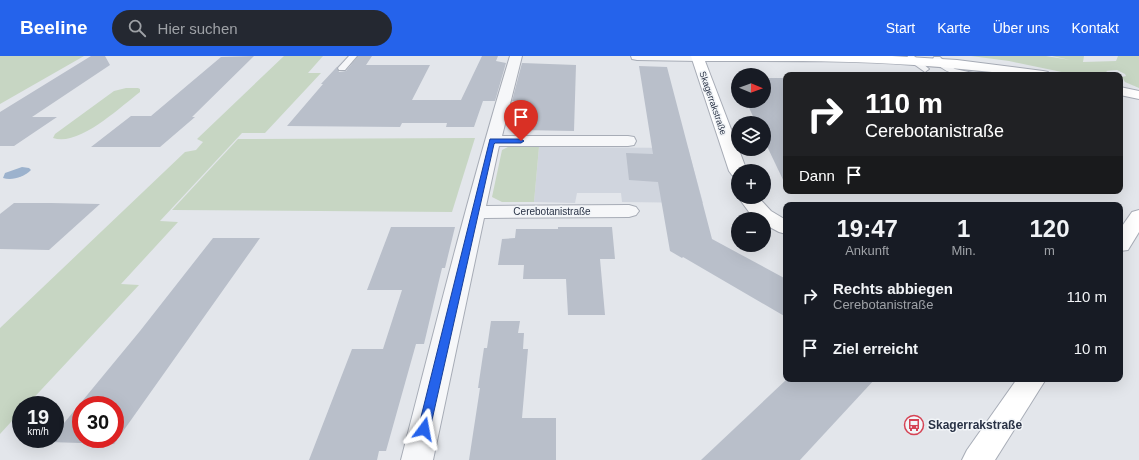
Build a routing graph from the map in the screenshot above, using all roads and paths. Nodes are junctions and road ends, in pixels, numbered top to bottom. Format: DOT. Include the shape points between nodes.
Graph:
graph roads {
  1 [pos="353,56"];
  2 [pos="516,56"];
  3 [pos="637,56"];
  4 [pos="697,57"];
  5 [pos="911,58"];
  6 [pos="937,59"];
  7 [pos="342,68"];
  8 [pos="925,68"];
  9 [pos="958,72"];
  10 [pos="1028,72"];
  11 [pos="1123,92"];
  12 [pos="1139,95"];
  13 [pos="492,141"];
  14 [pos="628,141"];
  15 [pos="735,164"];
  16 [pos="752,204"];
  17 [pos="629,211"];
  18 [pos="474,212"];
  19 [pos="1139,216"];
  20 [pos="783,226"];
  21 [pos="1123,240"];
  22 [pos="1030,382"];
  23 [pos="417,460"];
  24 [pos="978,460"];
  1 -- 7 [label="lane"];
  2 -- 13 [label="street"];
  3 -- 4 [label="street"];
  4 -- 5 [label="street"];
  4 -- 15 [label="street, Skagerrakstraße"];
  5 -- 6 [label="street"];
  5 -- 8 [label="lane"];
  6 -- 9 [label="lane" via="950,70"];
  6 -- 10 [label="street" via="988,64"];
  11 -- 12 [label="street"];
  13 -- 14 [label="street"];
  13 -- 18 [label="street"];
  16 -- 20 [label="street" via="766,217"];
  17 -- 18 [label="street, Cerebotanistraße"];
  18 -- 23 [label="street"];
  19 -- 21 [label="street"];
  22 -- 24 [label="street"];
}
